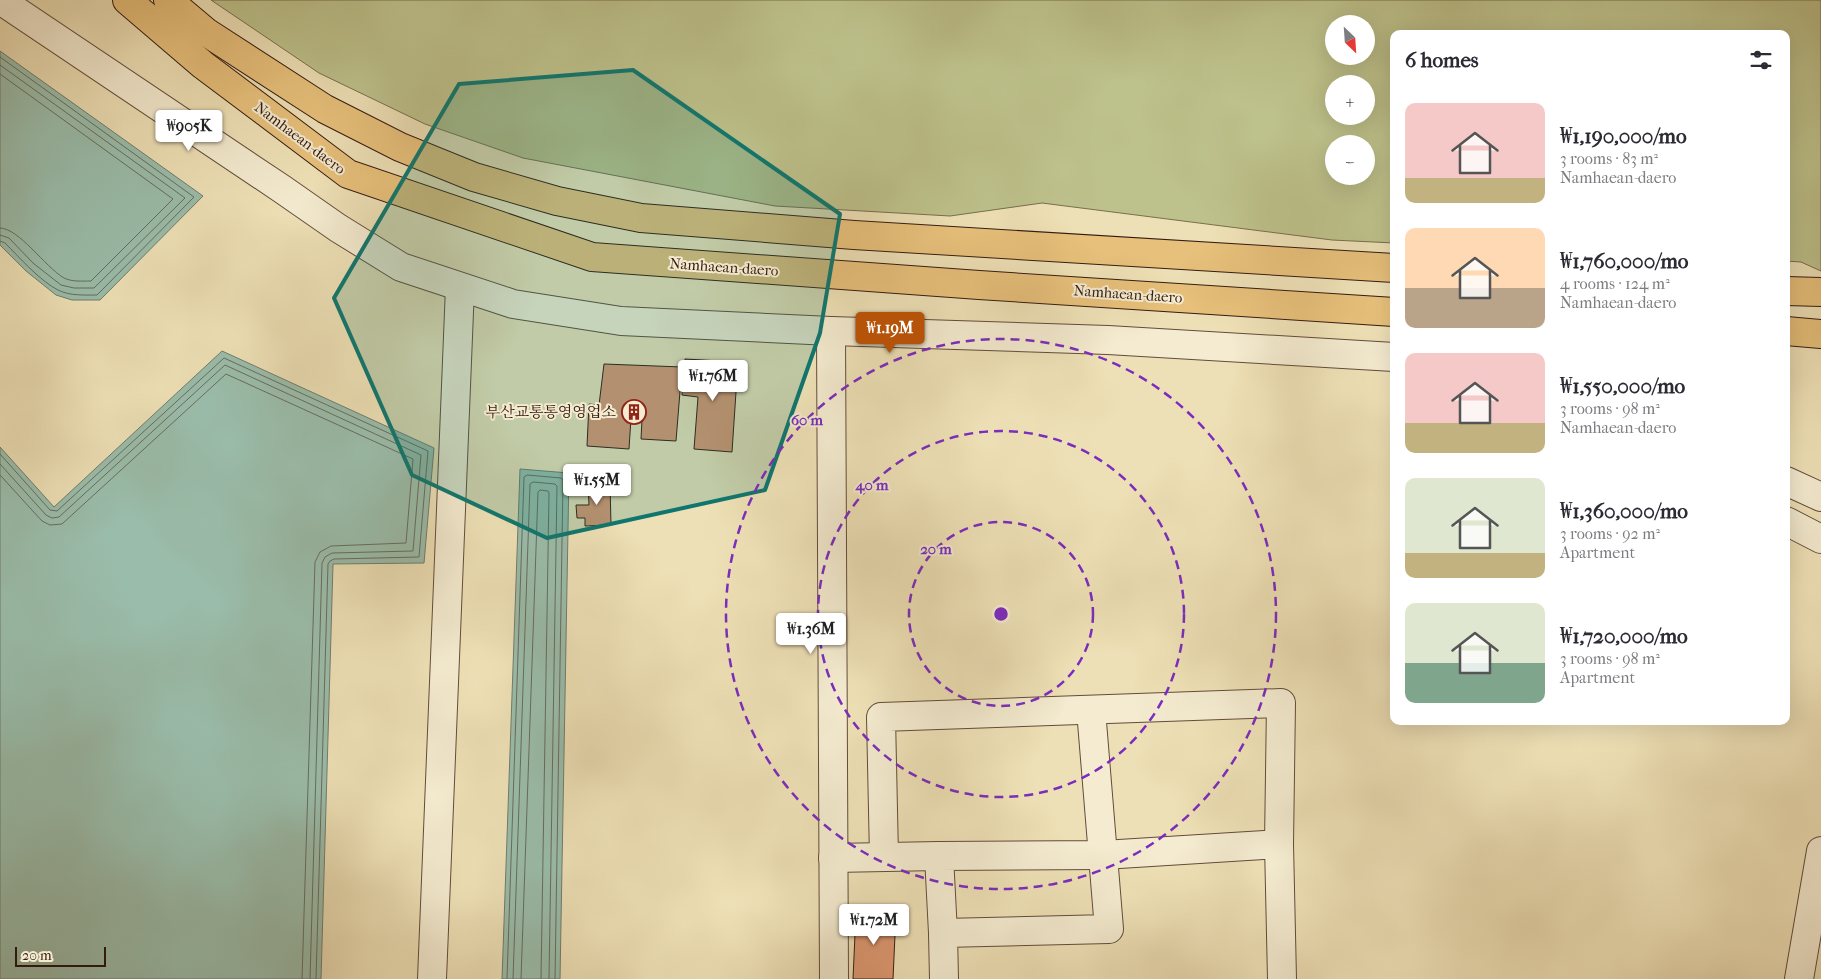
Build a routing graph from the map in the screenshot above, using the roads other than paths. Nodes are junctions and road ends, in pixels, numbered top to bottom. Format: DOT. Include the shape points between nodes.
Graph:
graph roads {
  1 [pos="0,0"];
  2 [pos="127,0"];
  3 [pos="168,0"];
  4 [pos="1390,268"];
  5 [pos="460,287"];
  6 [pos="1790,290"];
  7 [pos="1821,292"];
  8 [pos="1390,312"];
  9 [pos="832,331"];
  10 [pos="1790,331"];
  11 [pos="1821,334"];
  12 [pos="1390,357"];
  13 [pos="1790,483"];
  14 [pos="1821,497"];
  15 [pos="1790,523"];
  16 [pos="1821,539"];
  17 [pos="1091,710"];
  18 [pos="1279,844"];
  19 [pos="1821,851"];
  20 [pos="1103,855"];
  21 [pos="940,856"];
  22 [pos="884,857"];
  23 [pos="833,858"];
  24 [pos="943,933"];
  25 [pos="432,979"];
  26 [pos="834,979"];
  27 [pos="944,979"];
  28 [pos="1282,979"];
  29 [pos="1799,979"];
  1 -- 5 [label="street" via="377,253 401,267"];
  2 -- 8 [label="main road, Namhaean-daero" via="203,65 348,174 592,257"];
  3 -- 4 [label="main road" via="206,32 325,109 400,147 474,177 557,201 641,218 854,235"];
  5 -- 9 [label="street" via="512,304 622,322"];
  5 -- 25 [label="street"];
  6 -- 7 [label="main road"];
  9 -- 12 [label="street" via="1108,340"];
  9 -- 23 [label="street"];
  10 -- 11 [label="main road"];
  13 -- 14 [label="street"];
  15 -- 16 [label="street"];
  17 -- 18 [label="street" via="1281,703"];
  17 -- 20 [label="street"];
  17 -- 22 [label="street" via="881,717"];
  18 -- 20 [label="street"];
  18 -- 28 [label="street"];
  19 -- 29 [label="street"];
  20 -- 21 [label="street"];
  20 -- 24 [label="street" via="1109,929"];
  21 -- 22 [label="street"];
  21 -- 24 [label="street"];
  22 -- 23 [label="street"];
  23 -- 26 [label="street"];
  24 -- 27 [label="street"];
}
